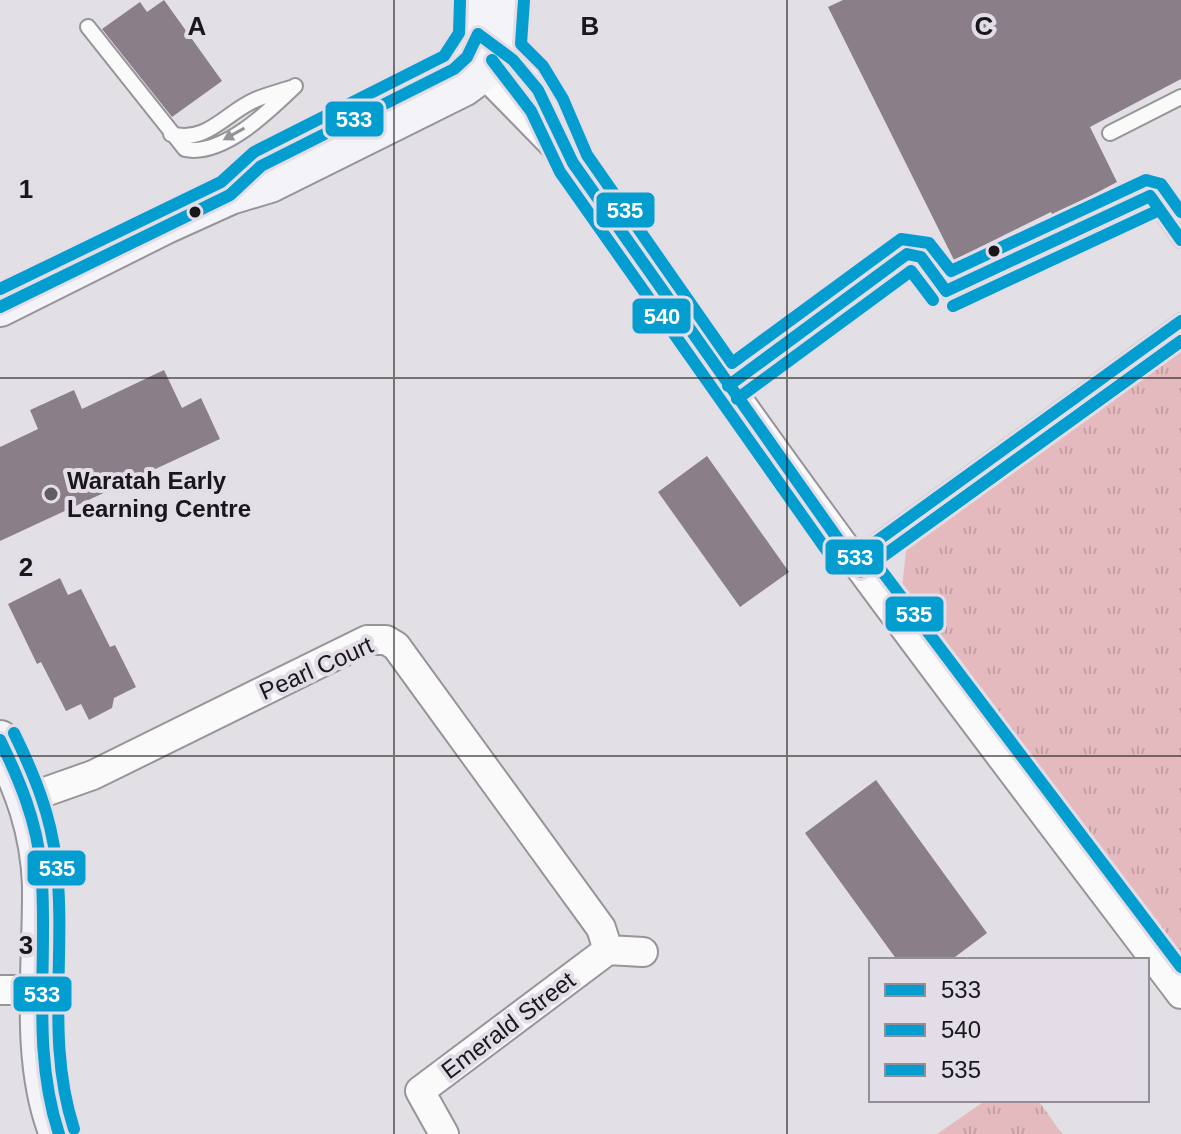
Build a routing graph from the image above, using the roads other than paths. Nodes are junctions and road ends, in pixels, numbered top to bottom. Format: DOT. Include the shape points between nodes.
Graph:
graph roads {
  1 [pos="508,0"];
  2 [pos="88,27"];
  3 [pos="482,42"];
  4 [pos="295,86"];
  5 [pos="1181,97"];
  6 [pos="1110,133"];
  7 [pos="1181,240"];
  8 [pos="0,307"];
  9 [pos="1181,321"];
  10 [pos="728,386"];
  11 [pos="852,559"];
  12 [pos="0,740"];
  13 [pos="28,798"];
  14 [pos="608,950"];
  15 [pos="643,952"];
  16 [pos="0,990"];
  17 [pos="39,990"];
  18 [pos="1181,994"];
  19 [pos="59,1134"];
  20 [pos="444,1134"];
  1 -- 3 [label="street" via="509,21"];
  4 -- 2 [label="lane, one-way" via="265,114 207,149 185,149"];
  3 -- 8 [label="street" via="463,87"];
  3 -- 10 [label="street"];
  5 -- 6 [label="lane"];
  7 -- 10 [label="lane" via="1150,196 946,291 921,257 907,254"];
  9 -- 11 [label="lane"];
  10 -- 11 [label="street"];
  11 -- 18 [label="street"];
  12 -- 13 [label="street"];
  13 -- 14 [label="street, Pearl Court" via="93,775 367,640 386,640 396,646 601,928"];
  13 -- 17 [label="street" via="42,882"];
  14 -- 15 [label="street"];
  14 -- 20 [label="street, Emerald Street" via="420,1091"];
  16 -- 17 [label="street"];
  17 -- 19 [label="street" via="48,1107"];
}
